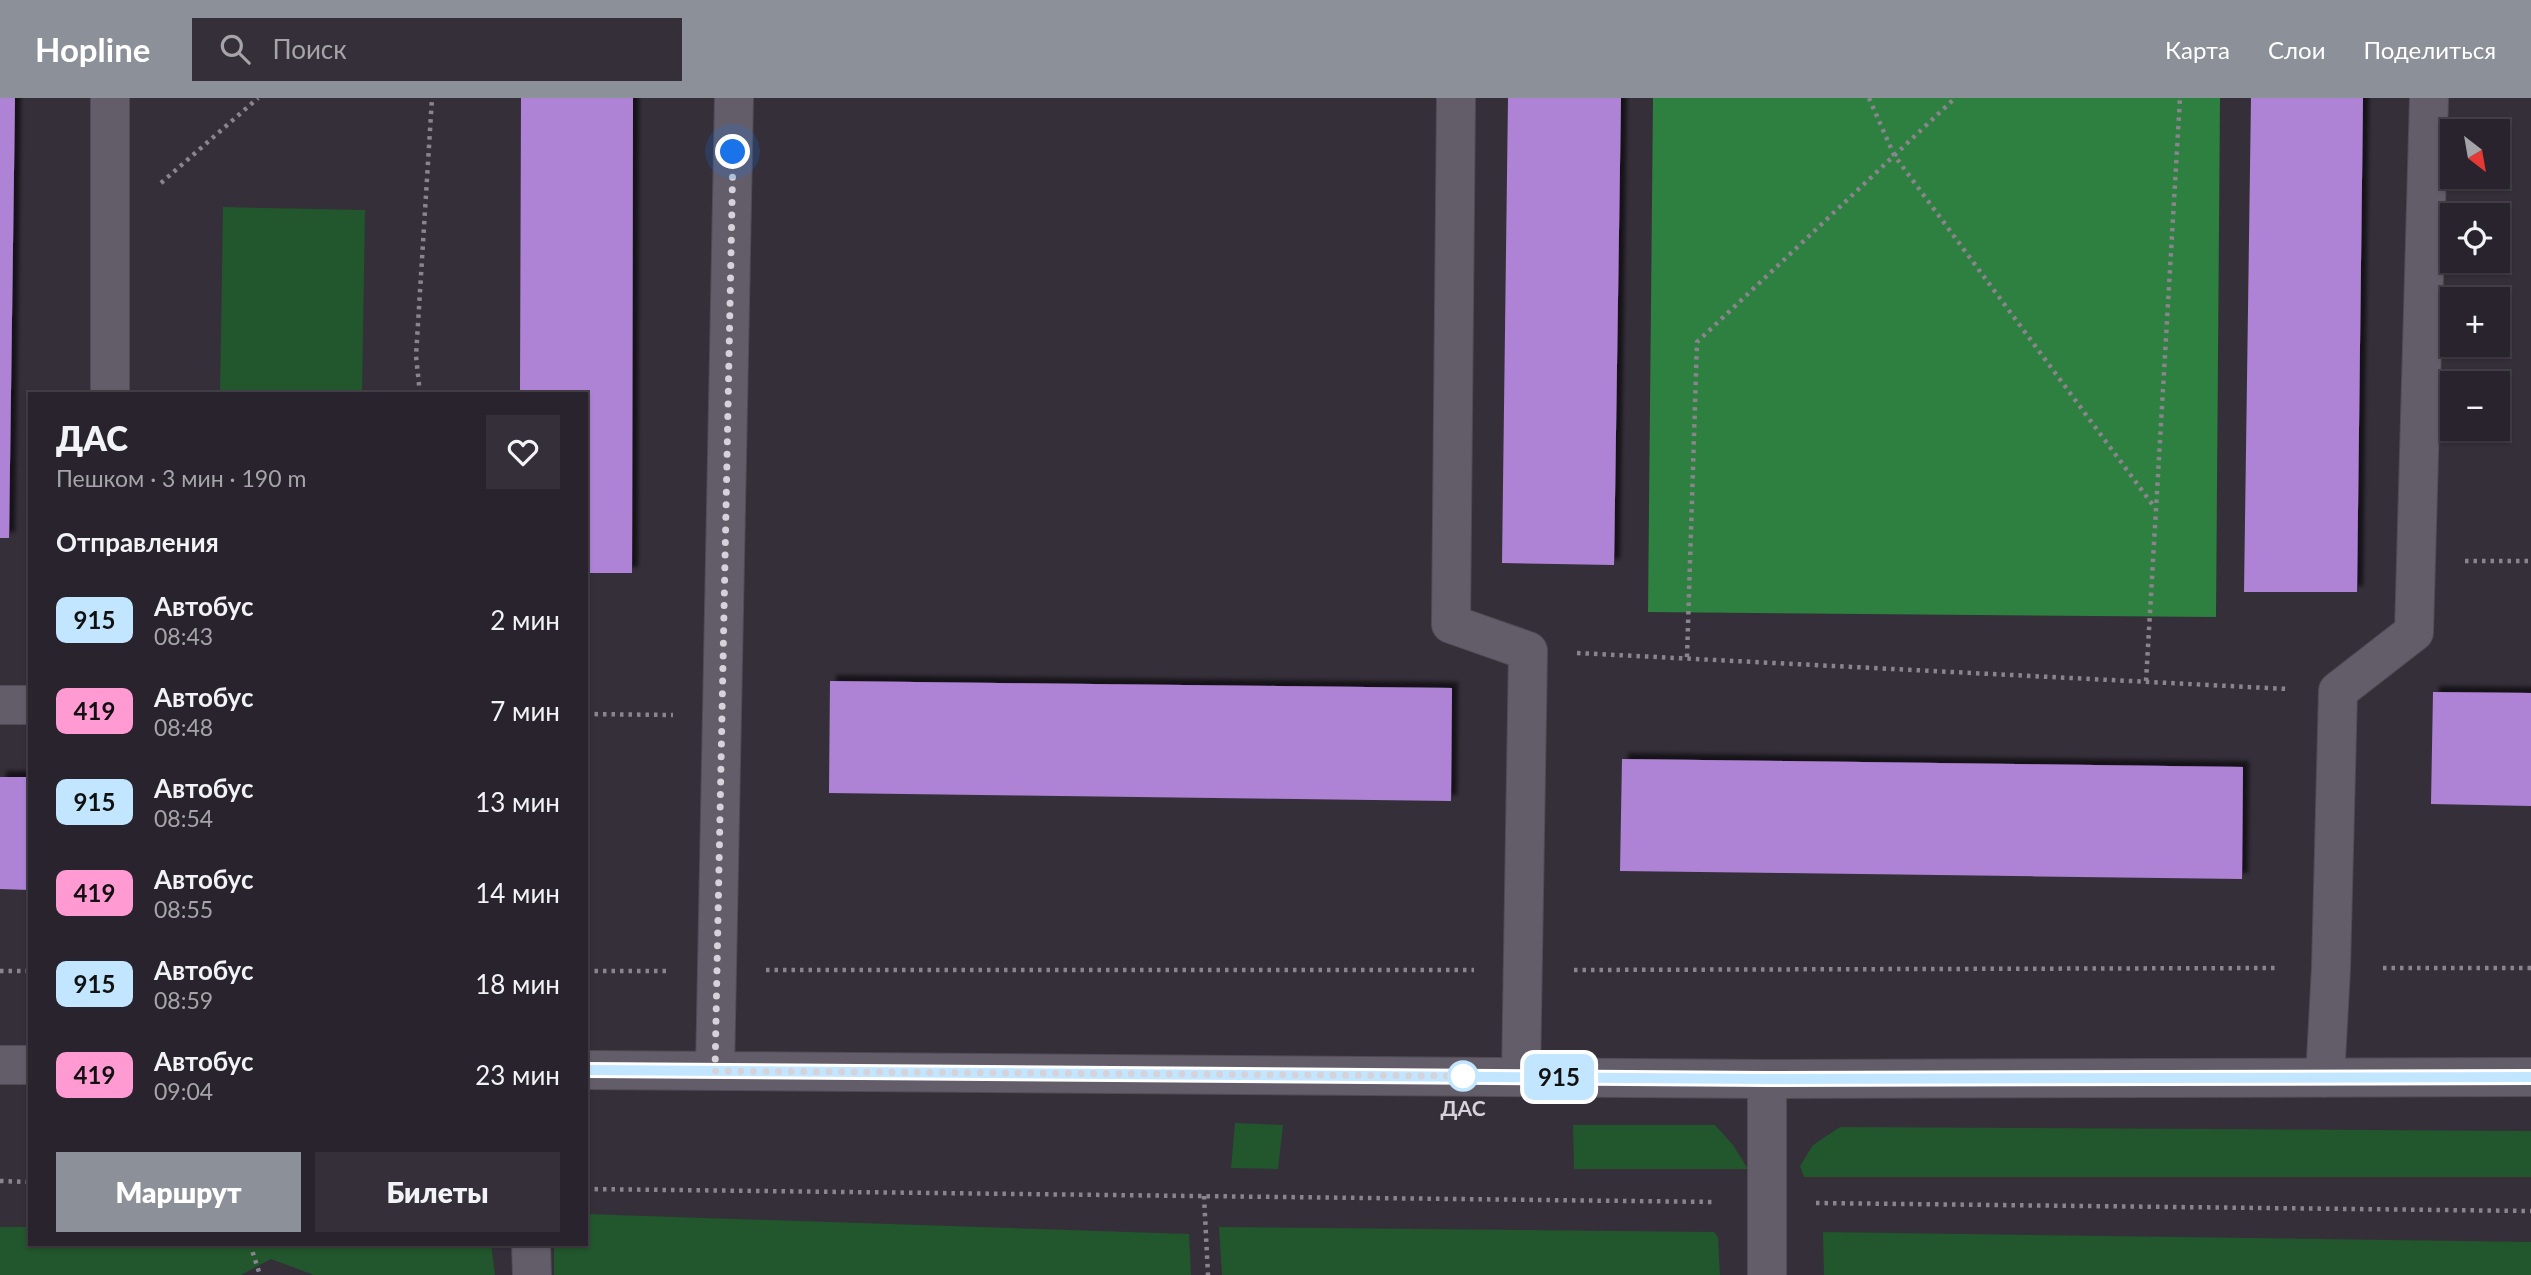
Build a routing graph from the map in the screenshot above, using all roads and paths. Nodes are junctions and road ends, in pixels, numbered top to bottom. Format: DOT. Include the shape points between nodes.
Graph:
graph roads {
  1 [pos="110,98"];
  2 [pos="258,98"];
  3 [pos="432,98"];
  4 [pos="734,98"];
  5 [pos="1456,98"];
  6 [pos="1869,98"];
  7 [pos="1955,98"];
  8 [pos="2180,98"];
  9 [pos="2429,98"];
  10 [pos="1894,155"];
  11 [pos="110,227"];
  12 [pos="110,392"];
  13 [pos="420,392"];
  14 [pos="2156,509"];
  15 [pos="2531,561"];
  16 [pos="2416,562"];
  17 [pos="1528,650"];
  18 [pos="1687,657"];
  19 [pos="2146,681"];
  20 [pos="2338,691"];
  21 [pos="0,705"];
  22 [pos="28,705"];
  23 [pos="588,714"];
  24 [pos="723,716"];
  25 [pos="0,971"];
  26 [pos="28,971"];
  27 [pos="0,1065"];
  28 [pos="28,1065"];
  29 [pos="588,1070"];
  30 [pos="715,1071"];
  31 [pos="1521,1077"];
  32 [pos="2531,1077"];
  33 [pos="2325,1078"];
  34 [pos="1767,1079"];
  35 [pos="0,1181"];
  36 [pos="28,1182"];
  37 [pos="588,1189"];
  38 [pos="1204,1196"];
  39 [pos="1767,1203"];
  40 [pos="2531,1211"];
  41 [pos="251,1246"];
  42 [pos="531,1246"];
  43 [pos="260,1275"];
  44 [pos="532,1275"];
  45 [pos="1208,1275"];
  46 [pos="1767,1275"];
  1 -- 11 [label="street"];
  2 -- 11 [label="path"];
  3 -- 13 [label="path" via="416,356"];
  4 -- 24 [label="street"];
  5 -- 17 [label="street" via="1451,624"];
  6 -- 10 [label="path"];
  7 -- 10 [label="path"];
  8 -- 14 [label="path"];
  9 -- 16 [label="street"];
  10 -- 14 [label="path"];
  10 -- 18 [label="path" via="1697,342"];
  11 -- 12 [label="street"];
  14 -- 19 [label="path"];
  15 -- 16 [label="path"];
  16 -- 20 [label="street" via="2414,632"];
  17 -- 18 [label="path"];
  17 -- 31 [label="street"];
  18 -- 19 [label="path"];
  19 -- 20 [label="path"];
  20 -- 33 [label="street"];
  21 -- 22 [label="street"];
  23 -- 24 [label="path"];
  24 -- 30 [label="street"];
  25 -- 26 [label="path"];
  27 -- 28 [label="street"];
  29 -- 30 [label="street"];
  30 -- 31 [label="street"];
  31 -- 34 [label="street"];
  32 -- 33 [label="street"];
  33 -- 34 [label="street"];
  34 -- 39 [label="street"];
  35 -- 36 [label="path"];
  37 -- 38 [label="path"];
  38 -- 39 [label="path"];
  38 -- 45 [label="path"];
  39 -- 40 [label="path"];
  39 -- 46 [label="street"];
  41 -- 43 [label="path"];
  42 -- 44 [label="street"];
}
